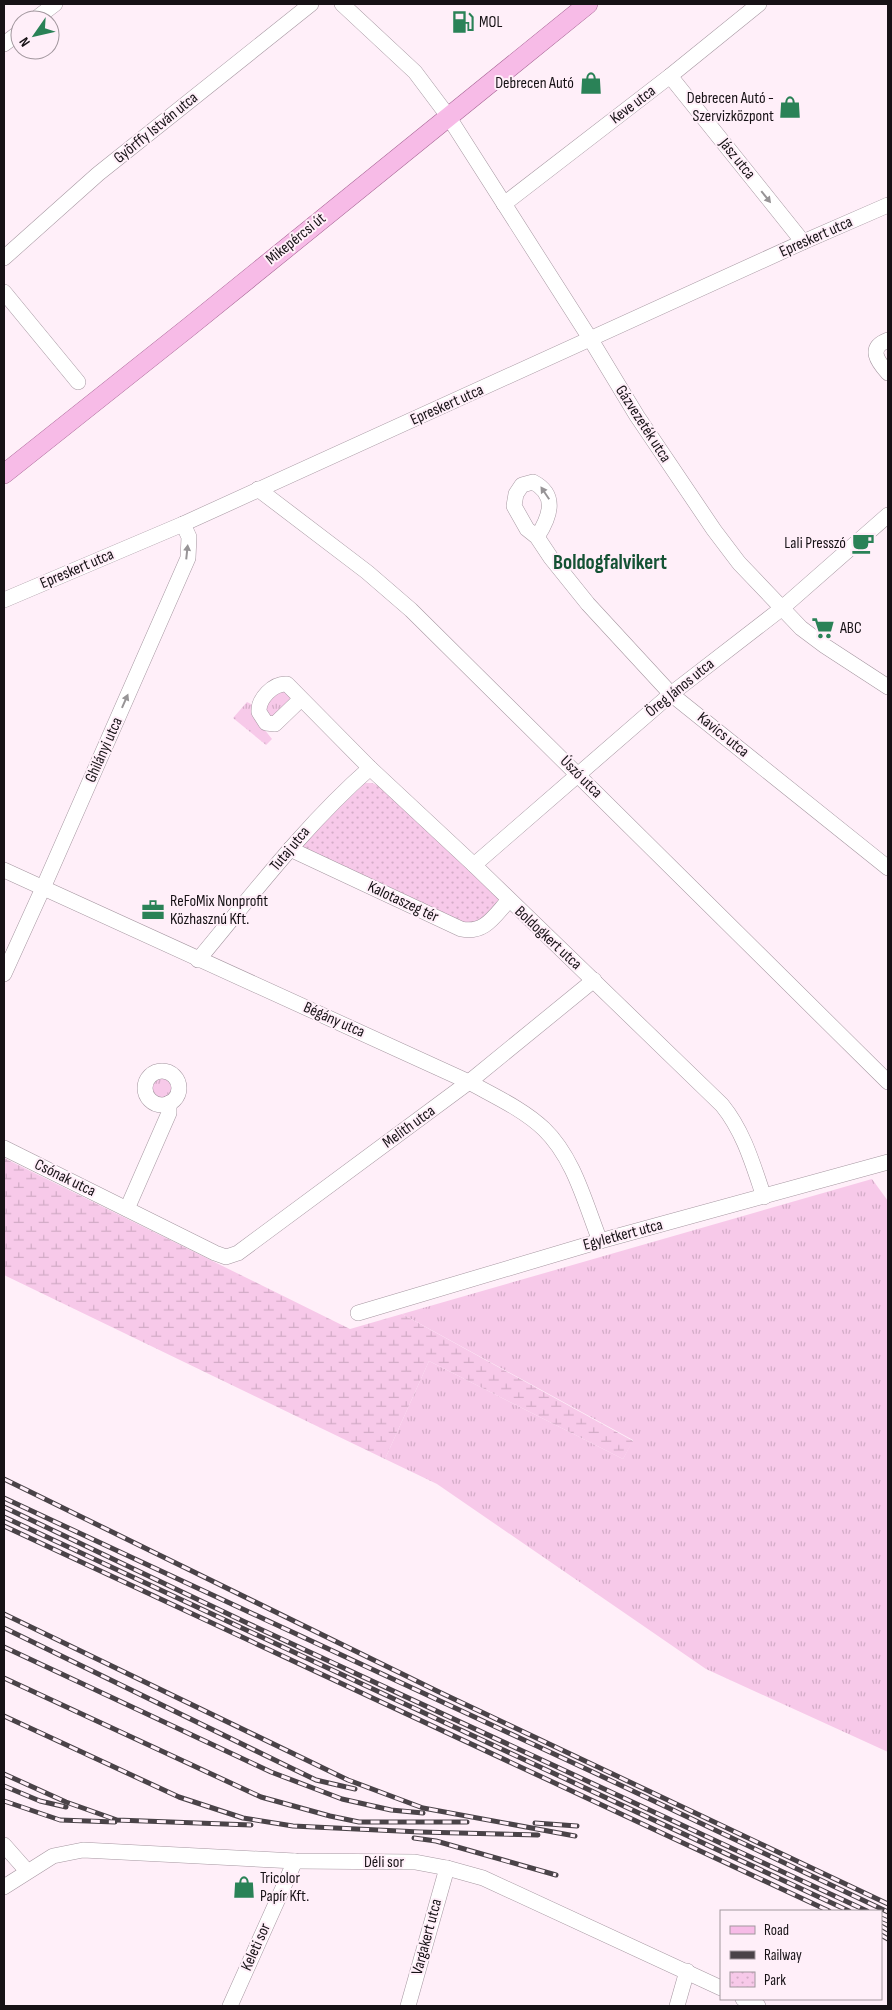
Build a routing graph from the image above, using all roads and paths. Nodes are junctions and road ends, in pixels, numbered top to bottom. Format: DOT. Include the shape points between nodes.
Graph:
graph roads {
  1 [pos="311,4"];
  2 [pos="342,4"];
  3 [pos="588,4"];
  4 [pos="759,4"];
  5 [pos="670,76"];
  6 [pos="448,116"];
  7 [pos="504,204"];
  8 [pos="888,205"];
  9 [pos="803,242"];
  10 [pos="4,258"];
  11 [pos="4,292"];
  12 [pos="591,340"];
  13 [pos="888,340"];
  14 [pos="888,373"];
  15 [pos="78,382"];
  16 [pos="4,474"];
  17 [pos="258,490"];
  18 [pos="888,515"];
  19 [pos="183,524"];
  20 [pos="537,537"];
  21 [pos="4,600"];
  22 [pos="782,609"];
  23 [pos="888,687"];
  24 [pos="671,694"];
  25 [pos="301,699"];
  26 [pos="370,768"];
  27 [pos="578,774"];
  28 [pos="290,849"];
  29 [pos="474,865"];
  30 [pos="888,868"];
  31 [pos="4,870"];
  32 [pos="43,888"];
  33 [pos="509,900"];
  34 [pos="198,960"];
  35 [pos="4,974"];
  36 [pos="594,980"];
  37 [pos="469,1082"];
  38 [pos="888,1082"];
  39 [pos="170,1103"];
  40 [pos="4,1148"];
  41 [pos="888,1162"];
  42 [pos="764,1197"];
  43 [pos="127,1209"];
  44 [pos="600,1241"];
  45 [pos="215,1253"];
  46 [pos="358,1313"];
  47 [pos="4,1845"];
  48 [pos="295,1861"];
  49 [pos="447,1868"];
  50 [pos="27,1871"];
  51 [pos="4,1887"];
  52 [pos="687,1971"];
  53 [pos="720,1988"];
  54 [pos="745,2000"];
  55 [pos="230,2006"];
  56 [pos="408,2006"];
  57 [pos="676,2006"];
  58 [pos="758,2006"];
  1 -- 10 [label="street, Györffy István utca" via="98,174"];
  2 -- 6 [label="street, Gázvezeték utca" via="414,72"];
  3 -- 6 [label="main road, Mikepércsi út"];
  4 -- 5 [label="street, Keve utca"];
  5 -- 7 [label="street, Keve utca"];
  5 -- 9 [label="street, Jász utca, one-way"];
  6 -- 7 [label="street, Gázvezeték utca"];
  6 -- 16 [label="main road, Mikepércsi út"];
  7 -- 12 [label="street, Gázvezeték utca"];
  8 -- 9 [label="street, Epreskert utca"];
  9 -- 12 [label="street, Epreskert utca"];
  11 -- 15 [label="street"];
  12 -- 17 [label="street, Epreskert utca"];
  12 -- 22 [label="street, Gázvezeték utca" via="637,416 714,530 739,563"];
  13 -- 14 [label="street" via="879,346 876,353 877,361"];
  17 -- 19 [label="street, Epreskert utca"];
  17 -- 27 [label="street, Úszó utca" via="367,572 411,610"];
  18 -- 22 [label="street, Öreg János utca"];
  19 -- 21 [label="street, Epreskert utca"];
  32 -- 19 [label="street, Ghilányi utca, one-way" via="188,558 189,536"];
  20 -- 24 [label="street, Kavics utca" via="588,604"];
  22 -- 23 [label="street, Gázvezeték utca" via="825,646"];
  22 -- 24 [label="street, Öreg János utca"];
  24 -- 27 [label="street, Öreg János utca"];
  24 -- 30 [label="street, Kavics utca"];
  25 -- 26 [label="street, Boldogkert utca"];
  26 -- 28 [label="street, Tutaj utca"];
  26 -- 29 [label="street, Boldogkert utca"];
  27 -- 29 [label="street, Öreg János utca"];
  27 -- 38 [label="street, Úszó utca"];
  28 -- 33 [label="street, Kalotaszeg tér" via="461,929 473,931 486,925"];
  28 -- 34 [label="street, Tutaj utca"];
  29 -- 33 [label="street, Boldogkert utca"];
  31 -- 32 [label="street, Bégány utca"];
  32 -- 34 [label="street, Bégány utca"];
  32 -- 35 [label="street, Ghilányi utca"];
  33 -- 36 [label="street, Boldogkert utca"];
  34 -- 37 [label="street, Bégány utca"];
  36 -- 37 [label="street, Melith utca"];
  36 -- 42 [label="street, Boldogkert utca" via="735,1120"];
  37 -- 44 [label="street, Bégány utca" via="544,1128 573,1172"];
  37 -- 45 [label="street, Melith utca" via="238,1253 226,1257"];
  39 -- 43 [label="street" via="169,1113"];
  40 -- 43 [label="street, Csónak utca"];
  41 -- 42 [label="street, Egyletkert utca"];
  42 -- 44 [label="street, Egyletkert utca"];
  43 -- 45 [label="street, Csónak utca"];
  44 -- 46 [label="street, Egyletkert utca"];
  47 -- 50 [label="street"];
  48 -- 49 [label="street, Déli sor" via="416,1862"];
  48 -- 50 [label="street, Déli sor" via="83,1850 53,1856"];
  48 -- 55 [label="street, Keleti sor"];
  49 -- 52 [label="street, Déli sor" via="483,1878"];
  49 -- 56 [label="street, Vargakert utca"];
  50 -- 51 [label="street, Déli sor"];
  52 -- 53 [label="street, Déli sor"];
  52 -- 57 [label="street"];
  54 -- 58 [label="street"];
}
